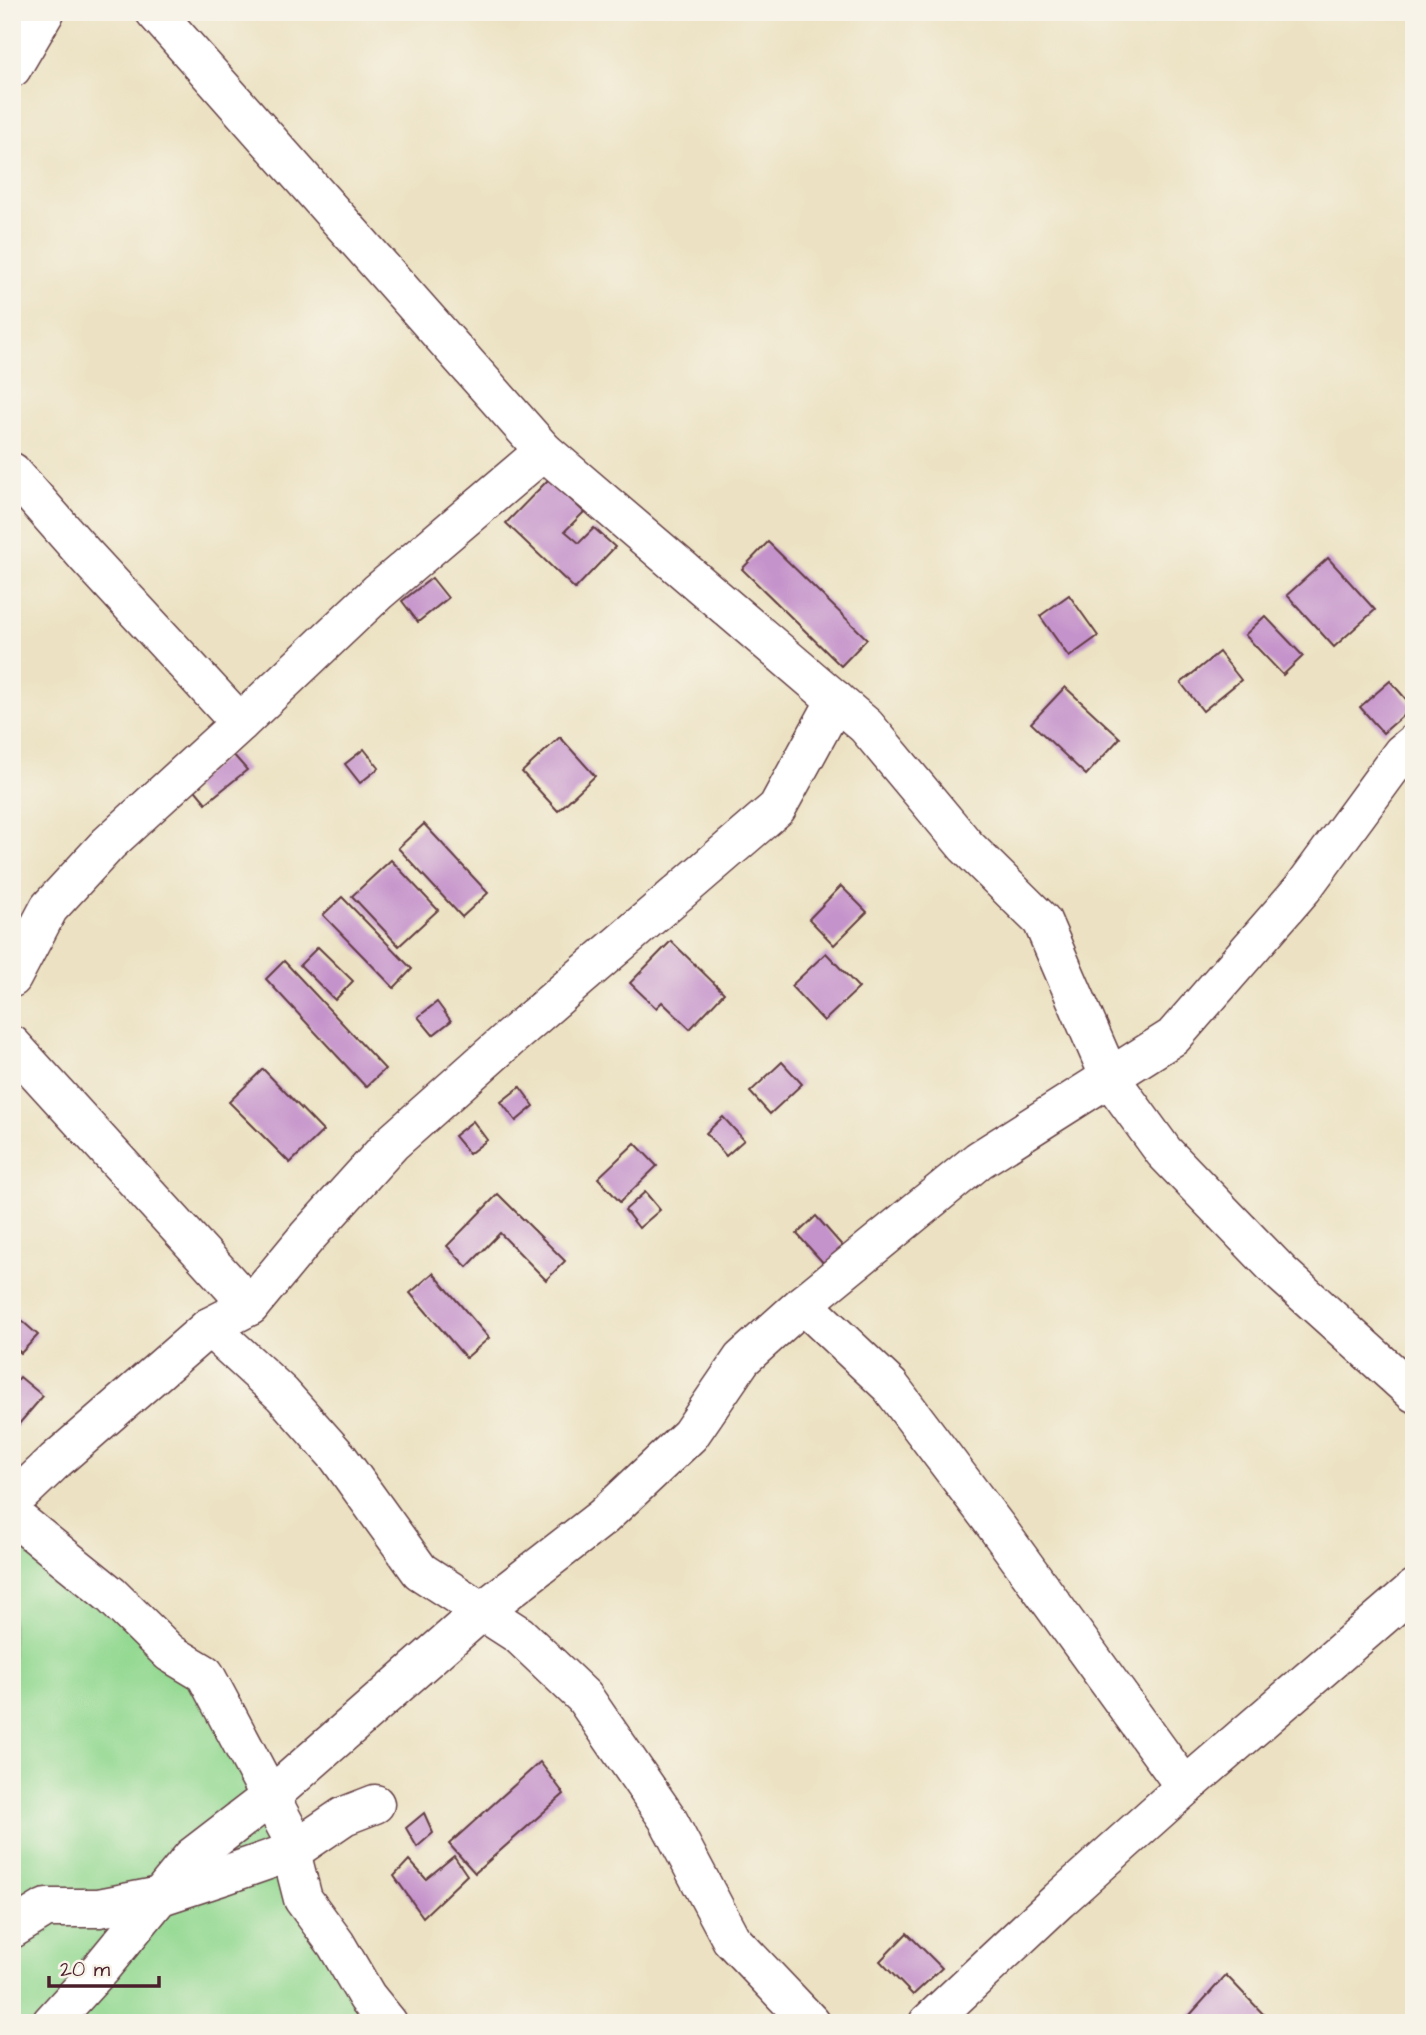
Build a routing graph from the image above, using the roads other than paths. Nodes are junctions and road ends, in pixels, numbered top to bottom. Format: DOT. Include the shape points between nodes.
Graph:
graph roads {
  1 [pos="45,12"];
  2 [pos="155,12"];
  3 [pos="12,68"];
  4 [pos="544,451"];
  5 [pos="12,472"];
  6 [pos="836,700"];
  7 [pos="240,723"];
  8 [pos="1414,743"];
  9 [pos="12,978"];
  10 [pos="12,1045"];
  11 [pos="1110,1078"];
  12 [pos="803,1304"];
  13 [pos="250,1306"];
  14 [pos="209,1327"];
  15 [pos="1414,1393"];
  16 [pos="12,1502"];
  17 [pos="12,1515"];
  18 [pos="1414,1589"];
  19 [pos="482,1611"];
  20 [pos="1185,1787"];
  21 [pos="270,1797"];
  22 [pos="375,1804"];
  23 [pos="290,1852"];
  24 [pos="161,1896"];
  25 [pos="12,1929"];
  26 [pos="51,2023"];
  27 [pos="388,2023"];
  28 [pos="811,2023"];
  29 [pos="928,2023"];
  1 -- 3 [label="street"];
  2 -- 4 [label="street"];
  4 -- 6 [label="street"];
  4 -- 7 [label="street" via="378,592"];
  5 -- 7 [label="street"];
  6 -- 11 [label="street" via="866,726 966,846 1042,921"];
  6 -- 13 [label="street" via="777,808 392,1143"];
  7 -- 9 [label="street" via="108,844 49,908"];
  8 -- 11 [label="street" via="1303,888 1174,1037"];
  10 -- 13 [label="street"];
  11 -- 12 [label="street" via="979,1160"];
  11 -- 15 [label="street" via="1173,1161 1282,1273"];
  12 -- 19 [label="street" via="743,1359 690,1435 603,1517"];
  12 -- 20 [label="street" via="890,1386"];
  13 -- 14 [label="street"];
  14 -- 16 [label="street"];
  14 -- 19 [label="street" via="282,1394 338,1457 420,1571"];
  17 -- 21 [label="street" via="111,1595 170,1653 205,1674"];
  18 -- 20 [label="street"];
  19 -- 21 [label="street"];
  19 -- 28 [label="street" via="519,1635 584,1698 667,1818 731,1939"];
  20 -- 29 [label="street"];
  21 -- 23 [label="street" via="290,1834"];
  21 -- 24 [label="street" via="192,1857"];
  22 -- 23 [label="street" via="344,1816"];
  23 -- 24 [label="street"];
  23 -- 27 [label="street" via="303,1899"];
  24 -- 25 [label="street" via="99,1908 46,1908"];
  24 -- 26 [label="street"];
}
